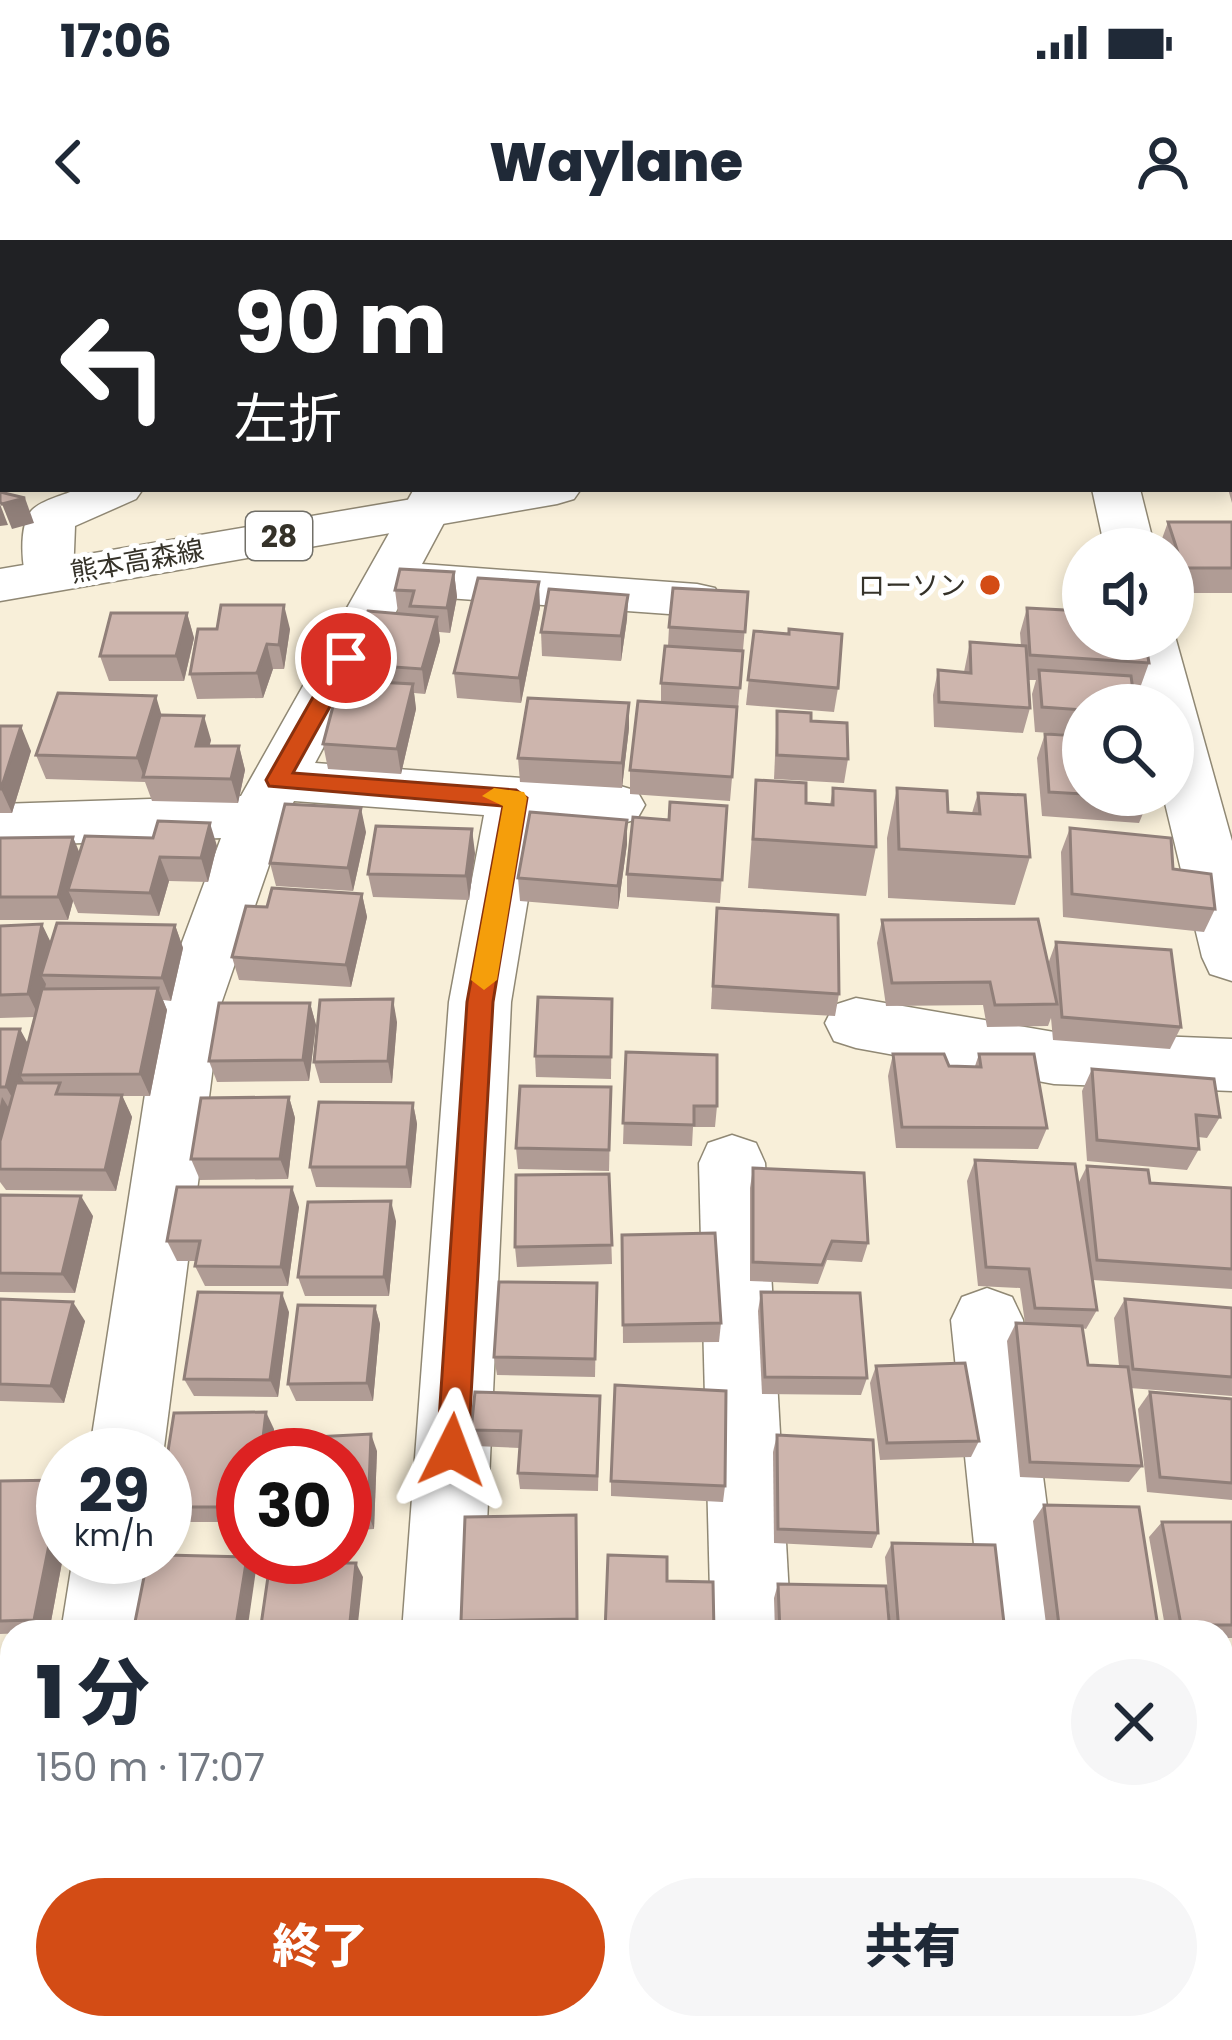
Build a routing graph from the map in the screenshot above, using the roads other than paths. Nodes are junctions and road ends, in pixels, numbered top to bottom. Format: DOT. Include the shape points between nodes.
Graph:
graph roads {
  1 [pos="111,492"];
  2 [pos="523,492"];
  3 [pos="1117,492"];
  4 [pos="432,500"];
  5 [pos="1125,528"];
  6 [pos="48,577"];
  7 [pos="392,578"];
  8 [pos="0,585"];
  9 [pos="645,650"];
  10 [pos="267,798"];
  11 [pos="516,798"];
  12 [pos="1194,804"];
  13 [pos="617,805"];
  14 [pos="0,825"];
  15 [pos="1232,957"];
  16 [pos="856,1023"];
  17 [pos="1232,1065"];
  18 [pos="732,1163"];
  19 [pos="987,1320"];
  20 [pos="130,1428"];
  21 [pos="108,1584"];
  22 [pos="103,1620"];
  23 [pos="443,1620"];
  24 [pos="751,1620"];
  25 [pos="1022,1620"];
  1 -- 6 [label="street" via="51,518"];
  2 -- 4 [label="street, 熊本高森線 / 28"];
  3 -- 5 [label="street"];
  4 -- 6 [label="street, 熊本高森線 / 28"];
  4 -- 7 [label="street"];
  6 -- 8 [label="street, 熊本高森線 / 28"];
  7 -- 9 [label="street" via="674,598"];
  7 -- 10 [label="street"];
  10 -- 11 [label="street"];
  10 -- 14 [label="street"];
  10 -- 20 [label="street" via="190,1004"];
  11 -- 13 [label="street"];
  11 -- 23 [label="street" via="480,1002"];
  12 -- 15 [label="street"];
  16 -- 17 [label="street" via="1054,1058"];
  18 -- 24 [label="street"];
  19 -- 25 [label="street"];
  21 -- 22 [label="street"];
}
